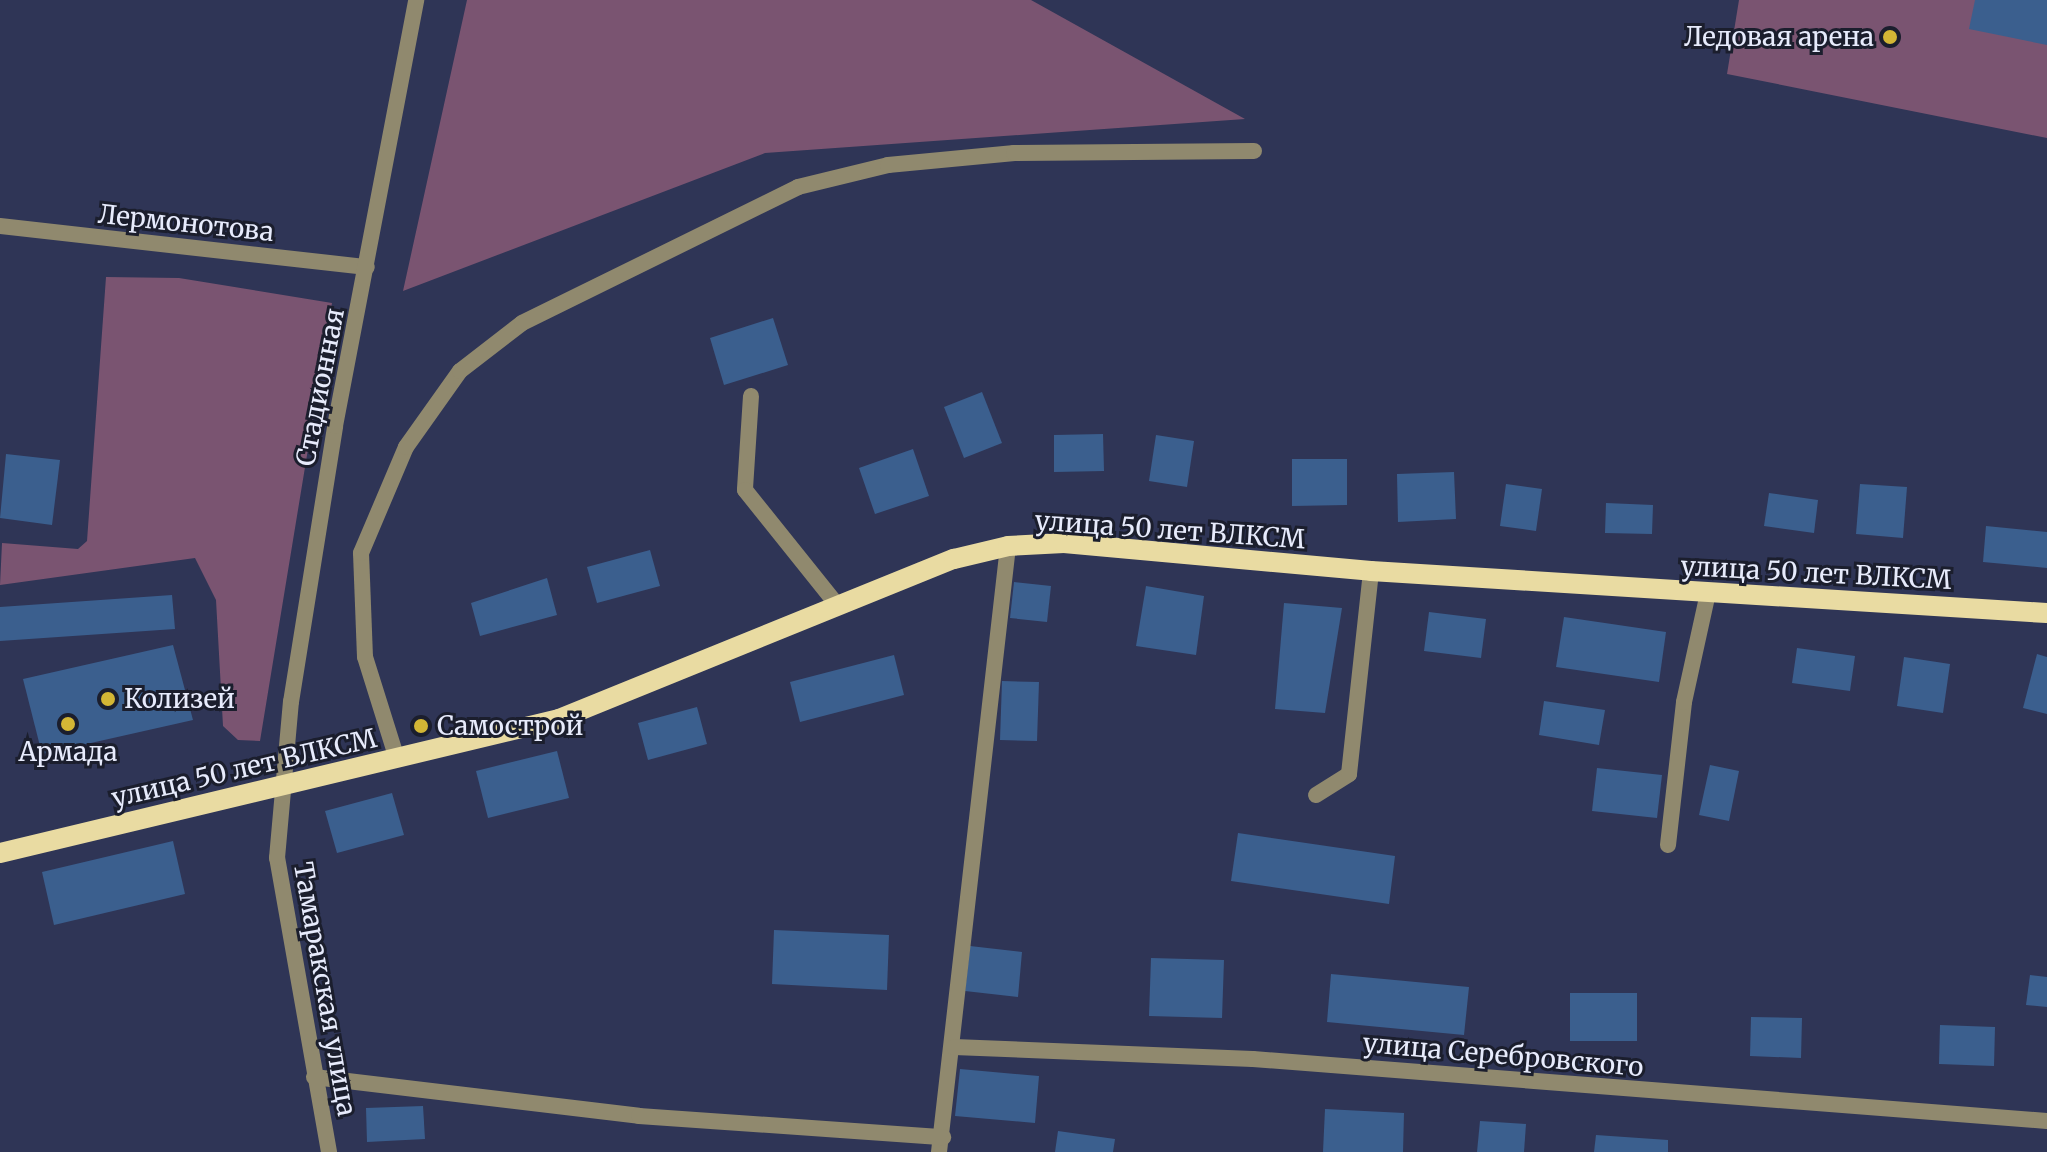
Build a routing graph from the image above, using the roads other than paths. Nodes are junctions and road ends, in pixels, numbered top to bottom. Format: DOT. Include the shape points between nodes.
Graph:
graph roads {
  1 [pos="416,0"];
  2 [pos="1254,151"];
  3 [pos="0,226"];
  4 [pos="367,267"];
  5 [pos="751,396"];
  6 [pos="1008,546"];
  7 [pos="1371,571"];
  8 [pos="1708,593"];
  9 [pos="838,606"];
  10 [pos="2047,613"];
  11 [pos="397,759"];
  12 [pos="285,786"];
  13 [pos="1316,795"];
  14 [pos="1668,845"];
  15 [pos="0,853"];
  16 [pos="954,1047"];
  17 [pos="314,1077"];
  18 [pos="2047,1121"];
  19 [pos="941,1144"];
  20 [pos="329,1152"];
  1 -- 4 [label="street, Стадионная"];
  2 -- 11 [label="street" via="1014,153 873,169 798,187 522,323 460,371 406,447 361,553 365,657"];
  3 -- 4 [label="street, Лермонотова"];
  4 -- 12 [label="street, Стадионная" via="291,702"];
  5 -- 9 [label="street" via="745,490"];
  6 -- 7 [label="main road, улица 50 лет ВЛКСМ" via="1064,543"];
  6 -- 9 [label="main road, улица 50 лет ВЛКСМ"];
  6 -- 16 [label="street"];
  7 -- 8 [label="main road, улица 50 лет ВЛКСМ"];
  7 -- 13 [label="street" via="1349,774"];
  8 -- 10 [label="main road, улица 50 лет ВЛКСМ"];
  8 -- 14 [label="street" via="1684,702"];
  9 -- 11 [label="main road, улица 50 лет ВЛКСМ" via="559,719"];
  11 -- 12 [label="main road, улица 50 лет ВЛКСМ"];
  12 -- 15 [label="main road, улица 50 лет ВЛКСМ"];
  12 -- 17 [label="street, Тамаракская улица" via="277,858"];
  16 -- 18 [label="street, улица Серебровского" via="1253,1059"];
  16 -- 19 [label="street"];
  17 -- 19 [label="street" via="639,1116"];
  17 -- 20 [label="street, Тамаракская улица"];
}
